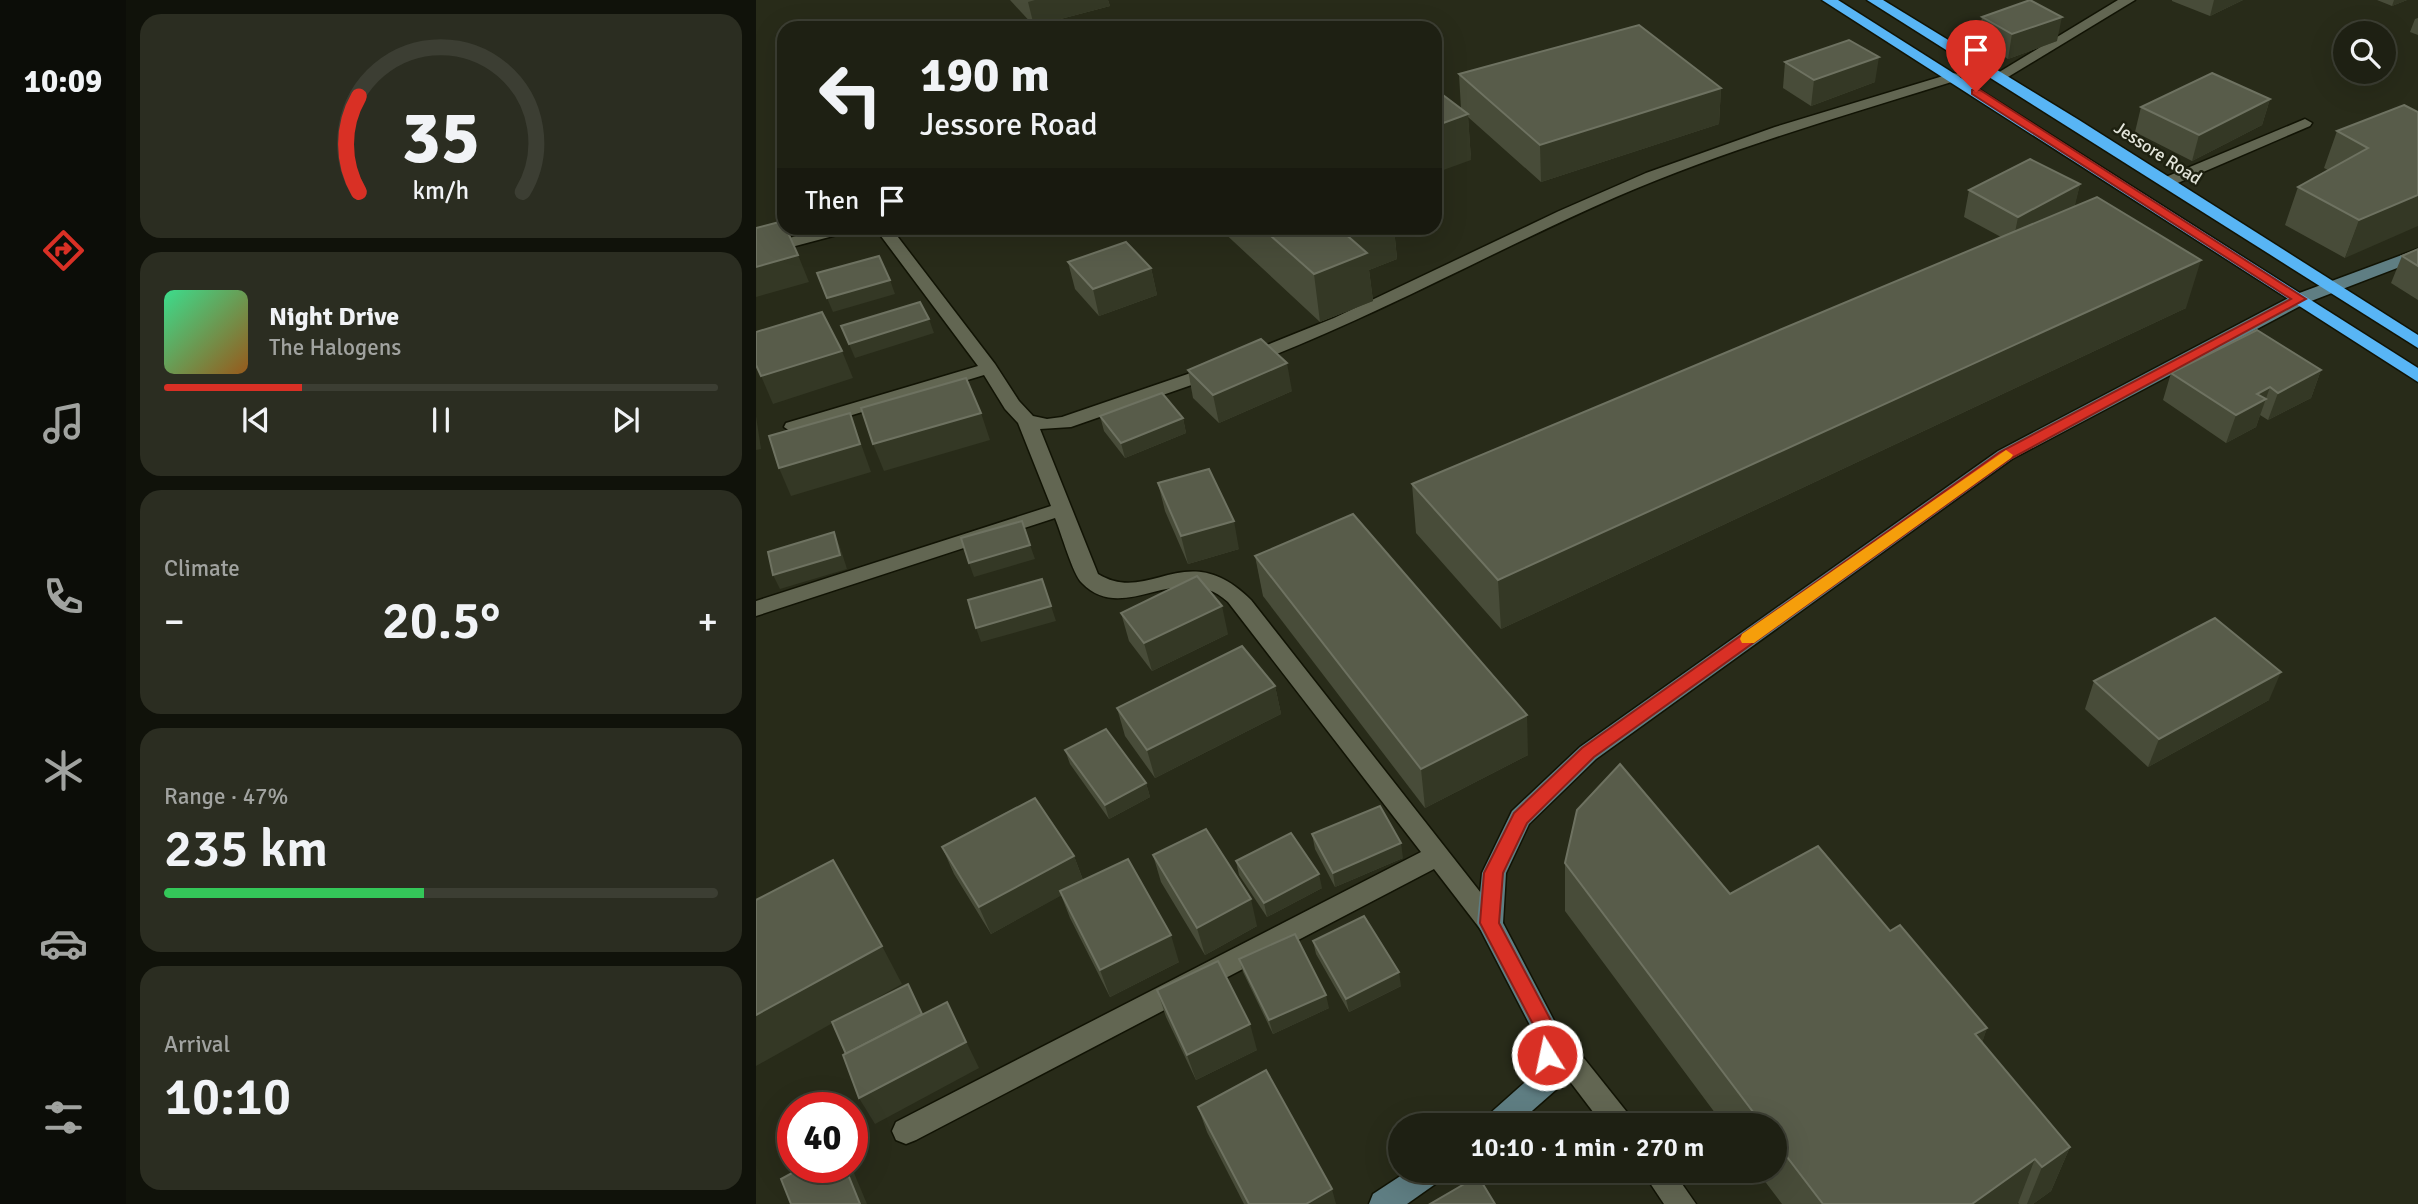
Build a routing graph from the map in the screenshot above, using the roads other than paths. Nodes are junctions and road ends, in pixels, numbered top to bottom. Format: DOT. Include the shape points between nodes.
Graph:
graph roads {
  1 [pos="1829,0"];
  2 [pos="1874,0"];
  3 [pos="2128,0"];
  4 [pos="1953,77"];
  5 [pos="1998,77"];
  6 [pos="2305,123"];
  7 [pos="2167,182"];
  8 [pos="819,235"];
  9 [pos="888,235"];
  10 [pos="756,247"];
  11 [pos="2418,254"];
  12 [pos="2330,287"];
  13 [pos="2300,299"];
  14 [pos="2418,342"];
  15 [pos="989,368"];
  16 [pos="2418,376"];
  17 [pos="1027,421"];
  18 [pos="793,427"];
  19 [pos="1062,509"];
  20 [pos="756,609"];
  21 [pos="1438,855"];
  22 [pos="1490,923"];
  23 [pos="1546,1030"];
  24 [pos="1510,1113"];
  25 [pos="1611,1113"];
  26 [pos="906,1131"];
  27 [pos="1414,1183"];
  28 [pos="1665,1183"];
  29 [pos="1383,1204"];
  30 [pos="1682,1204"];
  1 -- 4 [label="highway"];
  2 -- 5 [label="highway, Jessore Road"];
  3 -- 5 [label="street"];
  4 -- 13 [label="highway"];
  4 -- 17 [label="street" via="1671,168 1304,339 1064,423"];
  5 -- 7 [label="highway, Jessore Road"];
  6 -- 7 [label="street"];
  7 -- 12 [label="highway, Jessore Road"];
  8 -- 10 [label="street"];
  9 -- 15 [label="street"];
  11 -- 12 [label="street"];
  12 -- 13 [label="street"];
  12 -- 14 [label="highway, Jessore Road"];
  13 -- 16 [label="highway"];
  13 -- 22 [label="street" via="2005,455 1588,753 1520,818 1493,873"];
  15 -- 17 [label="street"];
  15 -- 18 [label="street"];
  17 -- 19 [label="street"];
  19 -- 20 [label="street"];
  19 -- 21 [label="street" via="1089,578 1102,589 1120,593 1188,577 1226,588 1244,604"];
  21 -- 22 [label="street"];
  21 -- 26 [label="street"];
  22 -- 23 [label="street"];
  23 -- 24 [label="street" via="1548,1079"];
  23 -- 25 [label="street"];
  27 -- 29 [label="street"];
  28 -- 30 [label="street"];
}
